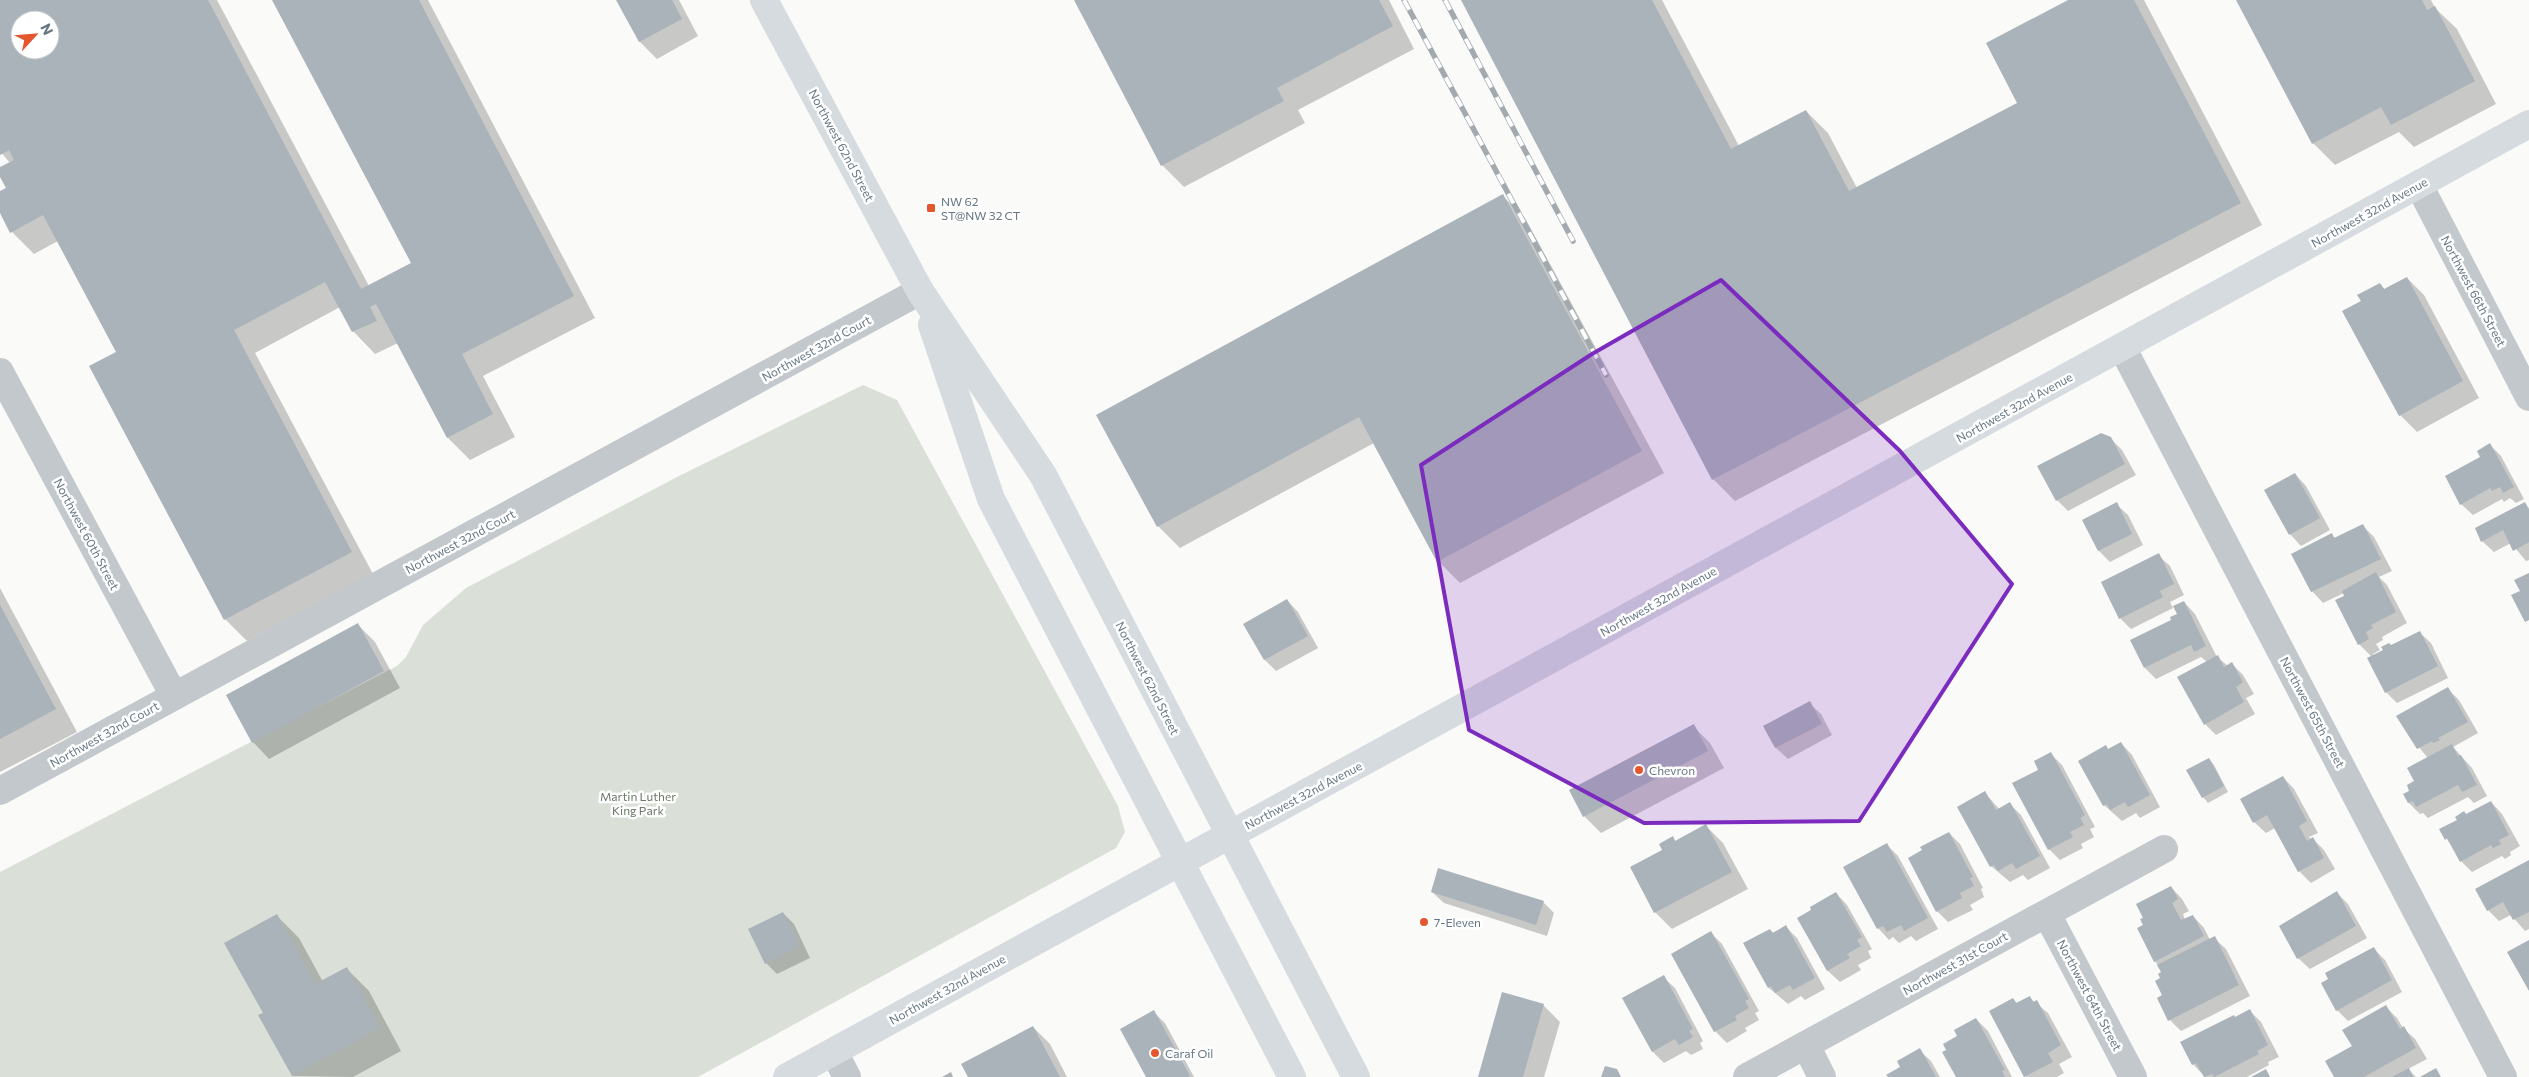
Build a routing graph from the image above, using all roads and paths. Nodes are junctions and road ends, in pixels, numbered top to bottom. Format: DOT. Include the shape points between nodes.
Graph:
graph roads {
  1 [pos="764,0"];
  2 [pos="2529,124"];
  3 [pos="2419,185"];
  4 [pos="920,291"];
  5 [pos="2122,347"];
  6 [pos="0,372"];
  7 [pos="2529,397"];
  8 [pos="174,696"];
  9 [pos="0,791"];
  10 [pos="1229,835"];
  11 [pos="2164,850"];
  12 [pos="1180,862"];
  13 [pos="2046,914"];
  14 [pos="1806,1045"];
  15 [pos="834,1052"];
  16 [pos="787,1077"];
  17 [pos="847,1077"];
  18 [pos="1292,1077"];
  19 [pos="1356,1077"];
  20 [pos="1747,1077"];
  21 [pos="1822,1077"];
  22 [pos="2132,1077"];
  23 [pos="2503,1077"];
  1 -- 4 [label="main road, Northwest 62nd Street"];
  2 -- 3 [label="main road, Northwest 32nd Avenue"];
  3 -- 5 [label="main road, Northwest 32nd Avenue"];
  3 -- 7 [label="street, Northwest 66th Street"];
  4 -- 8 [label="street, Northwest 32nd Court"];
  4 -- 10 [label="main road, Northwest 62nd Street" via="1043,476"];
  4 -- 12 [label="main road, Northwest 62nd Street" via="991,499"];
  5 -- 10 [label="main road, Northwest 32nd Avenue"];
  5 -- 23 [label="street, Northwest 65th Street"];
  6 -- 8 [label="street, Northwest 60th Street"];
  8 -- 9 [label="street, Northwest 32nd Court"];
  10 -- 12 [label="main road, Northwest 32nd Avenue"];
  10 -- 19 [label="main road, Northwest 62nd Street"];
  11 -- 13 [label="street, Northwest 31st Court"];
  12 -- 15 [label="main road, Northwest 32nd Avenue"];
  12 -- 18 [label="main road, Northwest 62nd Street"];
  13 -- 14 [label="street, Northwest 31st Court"];
  13 -- 22 [label="street, Northwest 64th Street"];
  14 -- 20 [label="street, Northwest 31st Court"];
  14 -- 21 [label="street"];
  15 -- 16 [label="main road, Northwest 32nd Avenue"];
  15 -- 17 [label="street"];
}
